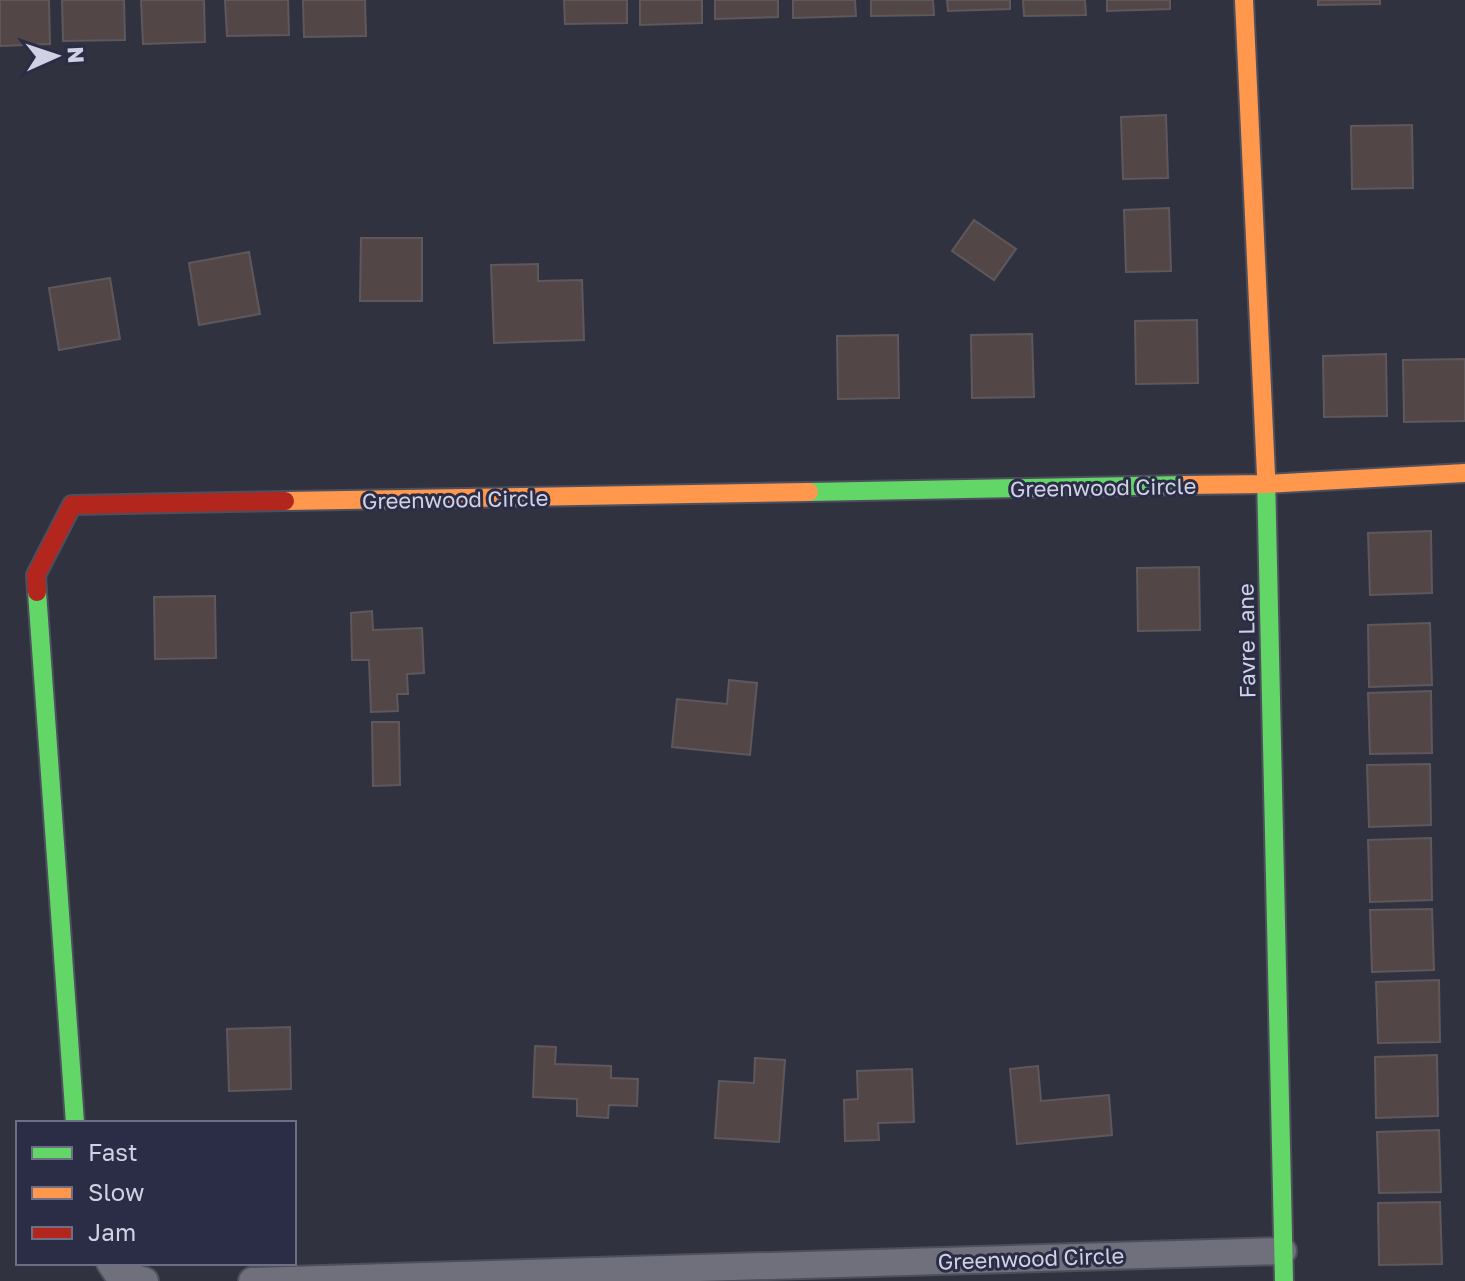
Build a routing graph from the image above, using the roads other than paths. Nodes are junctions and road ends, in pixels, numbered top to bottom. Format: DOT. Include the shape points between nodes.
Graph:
graph roads {
  1 [pos="1244,0"];
  2 [pos="1465,473"];
  3 [pos="1266,484"];
  4 [pos="75,1121"];
  5 [pos="1283,1251"];
  6 [pos="111,1265"];
  7 [pos="145,1281"];
  8 [pos="252,1281"];
  9 [pos="1284,1281"];
  1 -- 3 [label="street, Favre Lane"];
  2 -- 3 [label="street, Greenwood Circle"];
  3 -- 4 [label="street, Greenwood Circle" via="72,505 36,575"];
  3 -- 5 [label="street, Favre Lane"];
  5 -- 8 [label="street, Greenwood Circle"];
  5 -- 9 [label="street, Favre Lane"];
  6 -- 7 [label="street" via="116,1272"];
}
